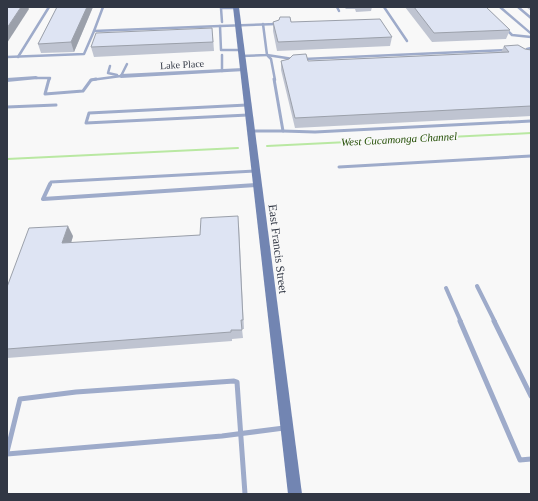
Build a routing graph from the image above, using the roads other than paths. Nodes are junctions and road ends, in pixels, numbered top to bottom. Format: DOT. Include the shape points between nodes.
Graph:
graph roads {
  1 [pos="49,7"];
  2 [pos="103,7"];
  3 [pos="236,7"];
  4 [pos="337,7"];
  5 [pos="384,7"];
  6 [pos="500,7"];
  7 [pos="518,7"];
  8 [pos="339,11"];
  9 [pos="531,18"];
  10 [pos="222,22"];
  11 [pos="263,24"];
  12 [pos="278,24"];
  13 [pos="238,25"];
  14 [pos="220,26"];
  15 [pos="502,26"];
  16 [pos="94,31"];
  17 [pos="531,36"];
  18 [pos="408,41"];
  19 [pos="512,50"];
  20 [pos="523,50"];
  21 [pos="530,50"];
  22 [pos="241,53"];
  23 [pos="222,55"];
  24 [pos="267,55"];
  25 [pos="18,57"];
  26 [pos="7,58"];
  27 [pos="127,64"];
  28 [pos="110,66"];
  29 [pos="243,70"];
  30 [pos="222,71"];
  31 [pos="121,76"];
  32 [pos="36,78"];
  33 [pos="7,80"];
  34 [pos="56,105"];
  35 [pos="7,107"];
  36 [pos="248,110"];
  37 [pos="531,121"];
  38 [pos="250,131"];
  39 [pos="283,131"];
  40 [pos="531,156"];
  41 [pos="339,167"];
  42 [pos="255,171"];
  43 [pos="257,185"];
  44 [pos="477,286"];
  45 [pos="446,288"];
  46 [pos="531,396"];
  47 [pos="287,427"];
  48 [pos="239,434"];
  49 [pos="7,453"];
  50 [pos="531,458"];
  51 [pos="244,494"];
  52 [pos="295,494"];
  1 -- 25 [label="lane"];
  2 -- 16 [label="lane"];
  3 -- 10 [label="lane" via="221,8"];
  3 -- 13 [label="street, East Francis Street"];
  4 -- 8 [label="lane"];
  5 -- 18 [label="lane"];
  6 -- 17 [label="street"];
  7 -- 9 [label="lane"];
  11 -- 12 [label="lane"];
  11 -- 13 [label="lane"];
  11 -- 24 [label="lane"];
  13 -- 14 [label="lane"];
  13 -- 22 [label="street, East Francis Street"];
  14 -- 16 [label="lane"];
  14 -- 22 [label="lane" via="220,50"];
  15 -- 17 [label="lane" via="512,35"];
  16 -- 25 [label="lane" via="84,54"];
  19 -- 24 [label="lane" via="305,59"];
  20 -- 21 [label="lane"];
  22 -- 24 [label="lane"];
  22 -- 29 [label="street, East Francis Street"];
  23 -- 30 [label="lane"];
  24 -- 39 [label="lane" via="271,59"];
  25 -- 26 [label="lane"];
  27 -- 31 [label="lane"];
  28 -- 31 [label="lane" via="108,73"];
  29 -- 30 [label="street, Lake Place"];
  29 -- 36 [label="street, East Francis Street"];
  30 -- 31 [label="street, Lake Place"];
  31 -- 32 [label="lane" via="91,80 83,91 45,94 50,78"];
  32 -- 33 [label="street"];
  34 -- 35 [label="lane"];
  36 -- 36 [label="lane" via="89,113 86,123"];
  36 -- 38 [label="street, East Francis Street"];
  37 -- 39 [label="lane" via="315,132"];
  38 -- 39 [label="lane"];
  38 -- 42 [label="street, East Francis Street"];
  40 -- 41 [label="lane"];
  42 -- 43 [label="street, East Francis Street"];
  42 -- 43 [label="lane" via="51,182 43,199"];
  43 -- 47 [label="street, East Francis Street"];
  44 -- 46 [label="lane"];
  45 -- 50 [label="lane" via="520,460"];
  47 -- 48 [label="lane"];
  47 -- 52 [label="street, East Francis Street"];
  48 -- 49 [label="lane"];
  48 -- 49 [label="lane" via="234,380 76,392 20,399"];
  48 -- 51 [label="lane"];
}
